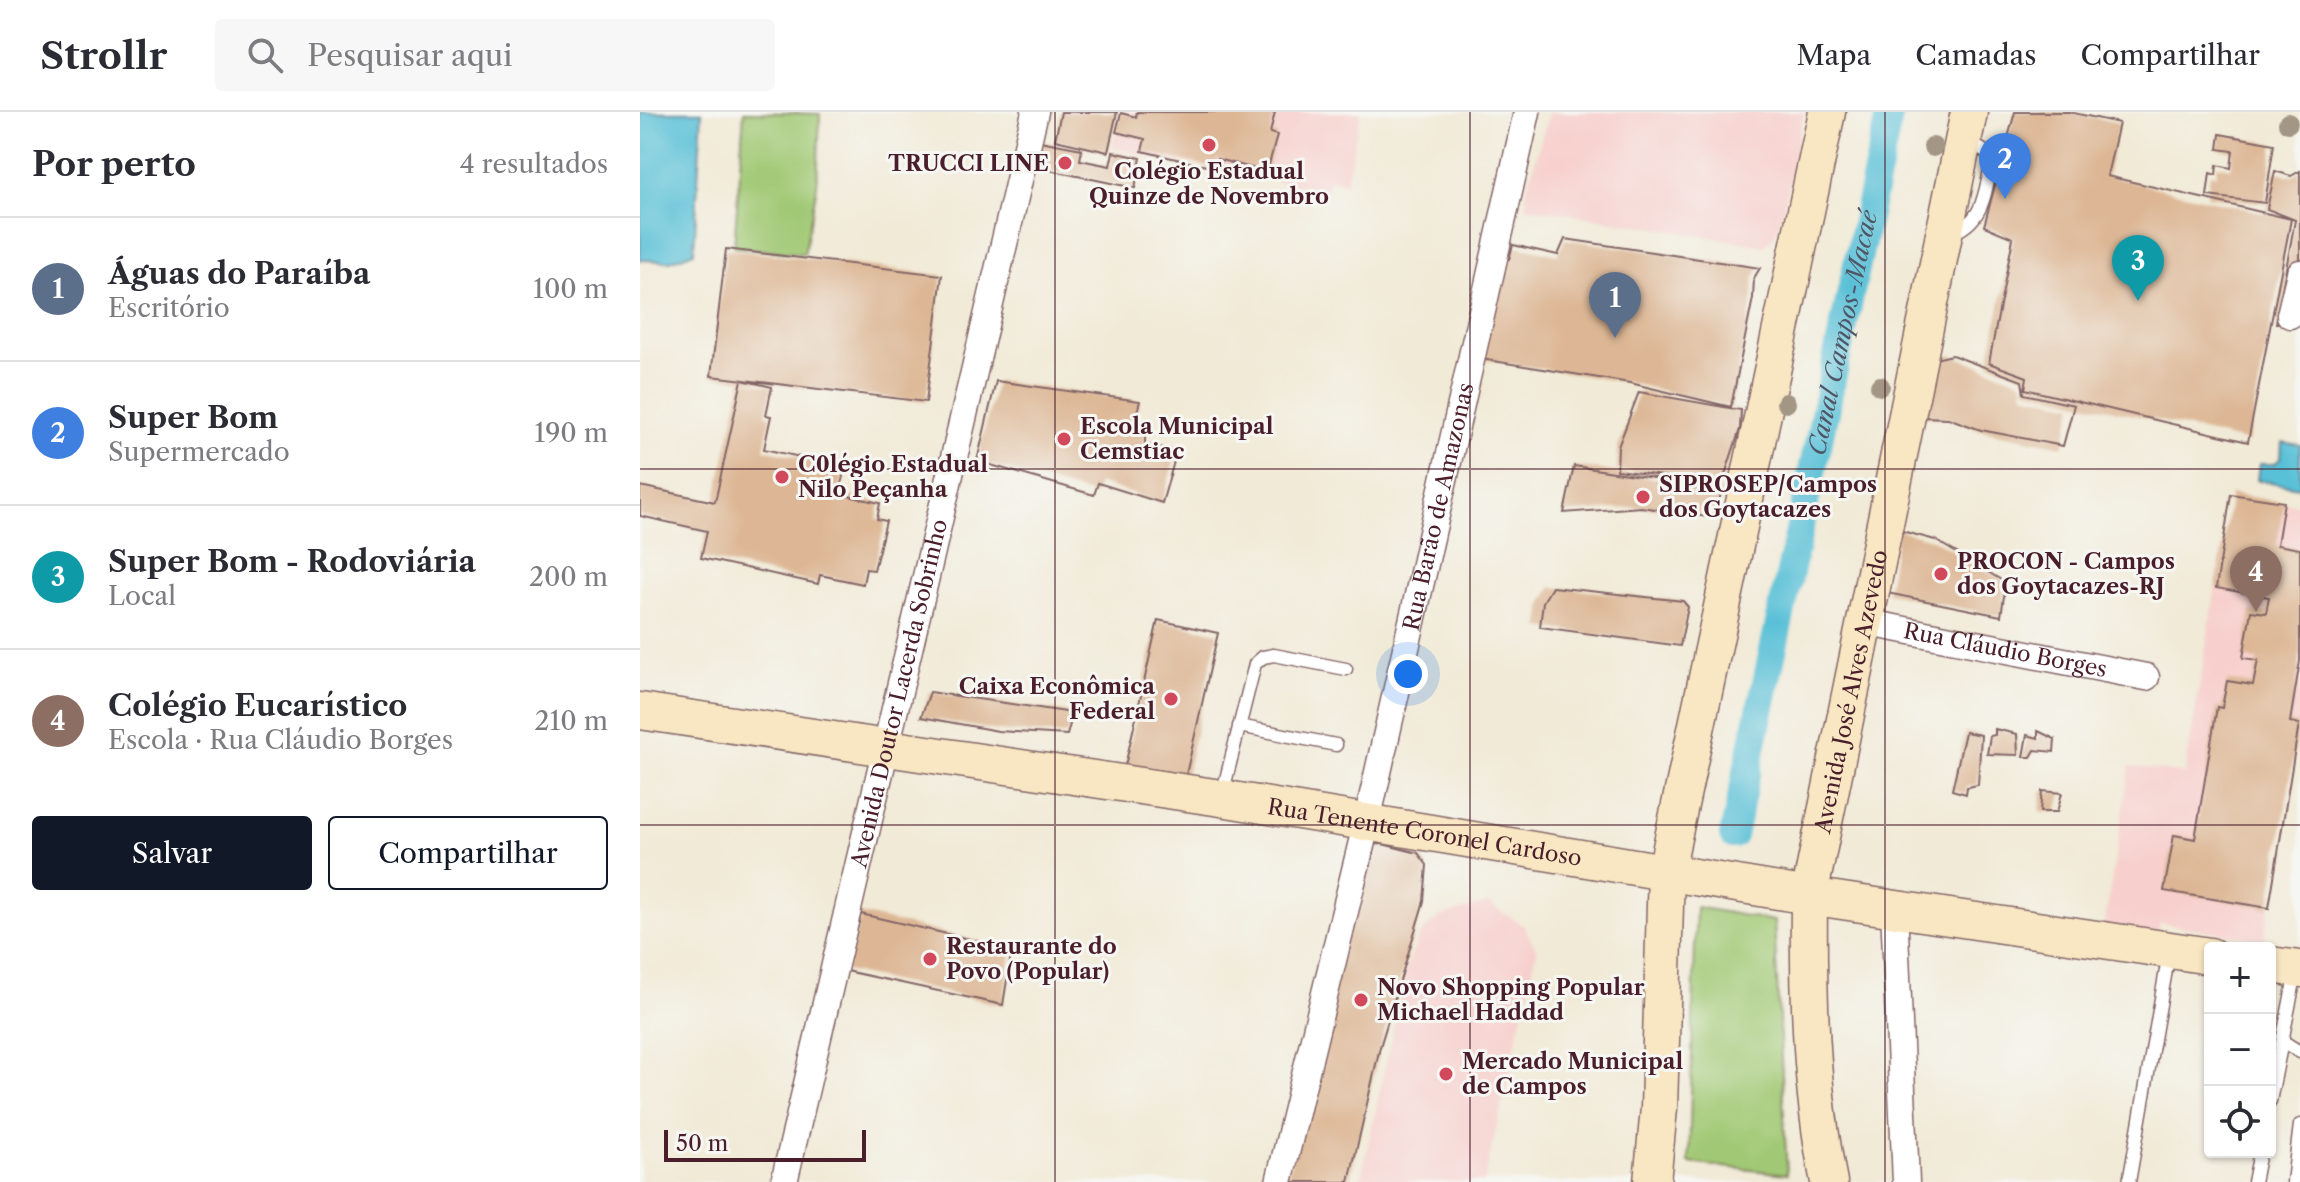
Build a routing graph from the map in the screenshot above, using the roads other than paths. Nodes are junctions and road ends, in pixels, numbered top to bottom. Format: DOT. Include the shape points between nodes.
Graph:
graph roads {
  1 [pos="1035,112"];
  2 [pos="1527,112"];
  3 [pos="1827,112"];
  4 [pos="1967,125"];
  5 [pos="2300,273"];
  6 [pos="2290,315"];
  7 [pos="1864,622"];
  8 [pos="1346,669"];
  9 [pos="2146,677"];
  10 [pos="640,711"];
  11 [pos="1239,726"];
  12 [pos="1336,745"];
  13 [pos="883,749"];
  14 [pos="1221,798"];
  15 [pos="1367,821"];
  16 [pos="1666,871"];
  17 [pos="1809,896"];
  18 [pos="1894,908"];
  19 [pos="2169,949"];
  20 [pos="2204,955"];
  21 [pos="2289,967"];
  22 [pos="2282,1041"];
  23 [pos="2300,1052"];
  24 [pos="2273,1086"];
  25 [pos="2300,1125"];
  26 [pos="2259,1158"];
  27 [pos="784,1182"];
  28 [pos="1279,1182"];
  29 [pos="1652,1182"];
  30 [pos="1829,1182"];
  31 [pos="1906,1182"];
  32 [pos="2129,1182"];
  33 [pos="2254,1182"];
  34 [pos="2293,1182"];
  1 -- 13 [label="street, Avenida Doutor Lacerda Sobrinho"];
  2 -- 15 [label="street, Rua Barão de Amazonas"];
  3 -- 16 [label="main road"];
  4 -- 7 [label="main road, Avenida José Alves Azevedo"];
  5 -- 6 [label="street"];
  7 -- 9 [label="street, Rua Cláudio Borges"];
  7 -- 17 [label="main road, Avenida José Alves Azevedo"];
  8 -- 11 [label="lane" via="1263,657 1255,664"];
  10 -- 13 [label="main road, Rua Tenente Coronel Cardoso"];
  11 -- 12 [label="lane"];
  11 -- 14 [label="lane"];
  13 -- 14 [label="main road, Rua Tenente Coronel Cardoso"];
  13 -- 27 [label="street, Avenida Doutor Lacerda Sobrinho"];
  14 -- 15 [label="main road, Rua Tenente Coronel Cardoso"];
  15 -- 16 [label="main road, Rua Tenente Coronel Cardoso"];
  15 -- 28 [label="street, Rua Barão de Amazonas"];
  16 -- 17 [label="main road, Rua Tenente Coronel Cardoso"];
  16 -- 29 [label="main road"];
  17 -- 18 [label="main road, Rua Tenente Coronel Cardoso"];
  17 -- 30 [label="main road, Avenida José Alves Azevedo" via="1807,1007"];
  18 -- 19 [label="main road, Rua Tenente Coronel Cardoso"];
  18 -- 31 [label="street"];
  19 -- 20 [label="main road, Rua Tenente Coronel Cardoso"];
  19 -- 32 [label="lane"];
  21 -- 22 [label="lane"];
  22 -- 23 [label="lane"];
  22 -- 24 [label="lane"];
  25 -- 34 [label="lane"];
  26 -- 33 [label="lane"];
}
